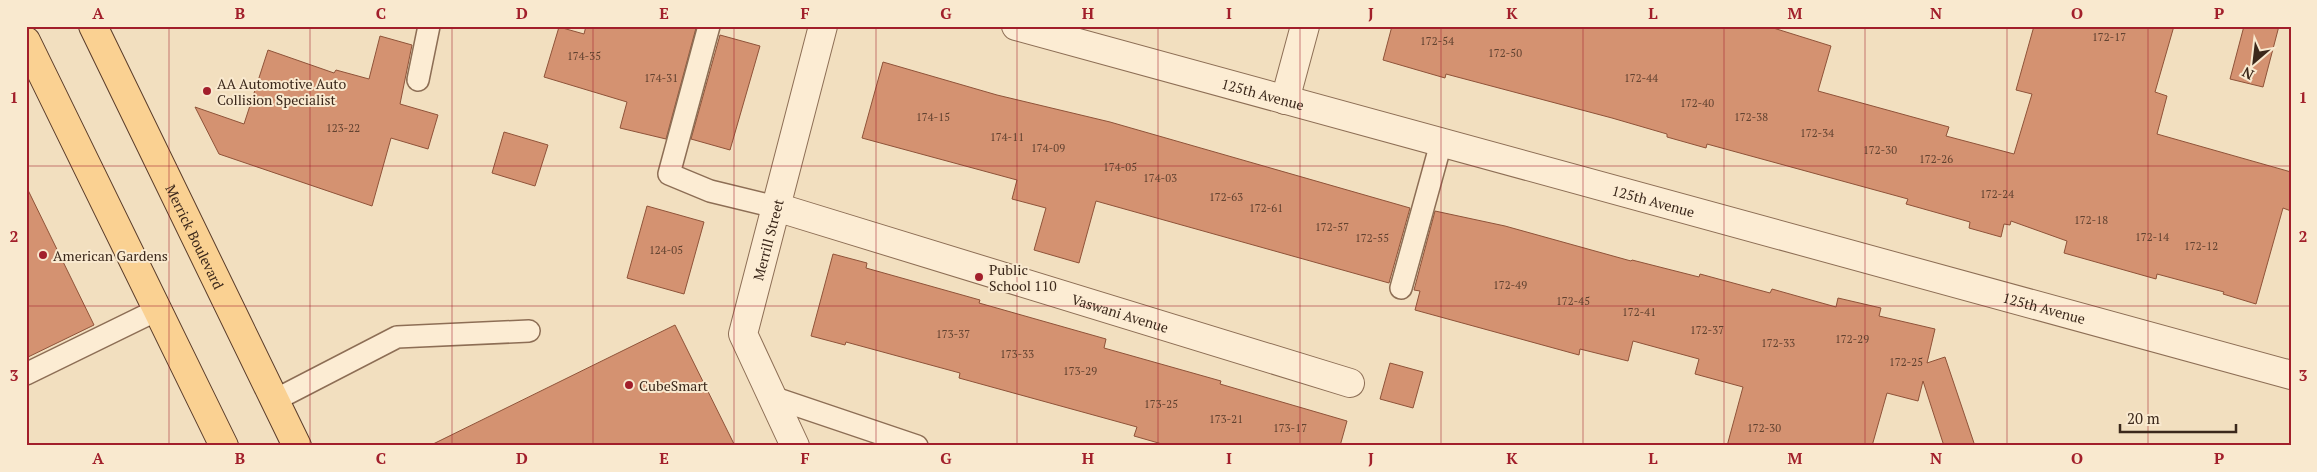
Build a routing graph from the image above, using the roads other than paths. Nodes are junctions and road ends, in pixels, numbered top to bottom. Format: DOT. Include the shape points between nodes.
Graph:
graph roads {
  1 [pos="93,26"];
  2 [pos="429,26"];
  3 [pos="709,26"];
  4 [pos="823,26"];
  5 [pos="1016,26"];
  6 [pos="1305,26"];
  7 [pos="26,41"];
  8 [pos="418,80"];
  9 [pos="1285,100"];
  10 [pos="1441,143"];
  11 [pos="776,207"];
  12 [pos="1401,288"];
  13 [pos="157,310"];
  14 [pos="529,331"];
  15 [pos="26,374"];
  16 [pos="2291,375"];
  17 [pos="1350,383"];
  18 [pos="772,397"];
  19 [pos="275,400"];
  20 [pos="224,446"];
  21 [pos="298,446"];
  22 [pos="795,446"];
  23 [pos="917,446"];
  1 -- 19 [label="main road, Merrick Boulevard"];
  2 -- 8 [label="lane"];
  3 -- 11 [label="lane" via="674,149 670,174 710,191"];
  4 -- 11 [label="street, Merrill Street"];
  5 -- 9 [label="street, 125th Avenue"];
  6 -- 9 [label="street"];
  7 -- 13 [label="main road"];
  9 -- 10 [label="street, 125th Avenue"];
  10 -- 12 [label="lane"];
  10 -- 16 [label="street, 125th Avenue"];
  11 -- 17 [label="street, Vaswani Avenue"];
  11 -- 18 [label="street, Merrill Street" via="743,334"];
  13 -- 15 [label="lane"];
  13 -- 20 [label="main road"];
  14 -- 19 [label="lane" via="397,337"];
  18 -- 22 [label="street, Merrill Street"];
  18 -- 23 [label="lane"];
  19 -- 21 [label="main road, Merrick Boulevard"];
}
